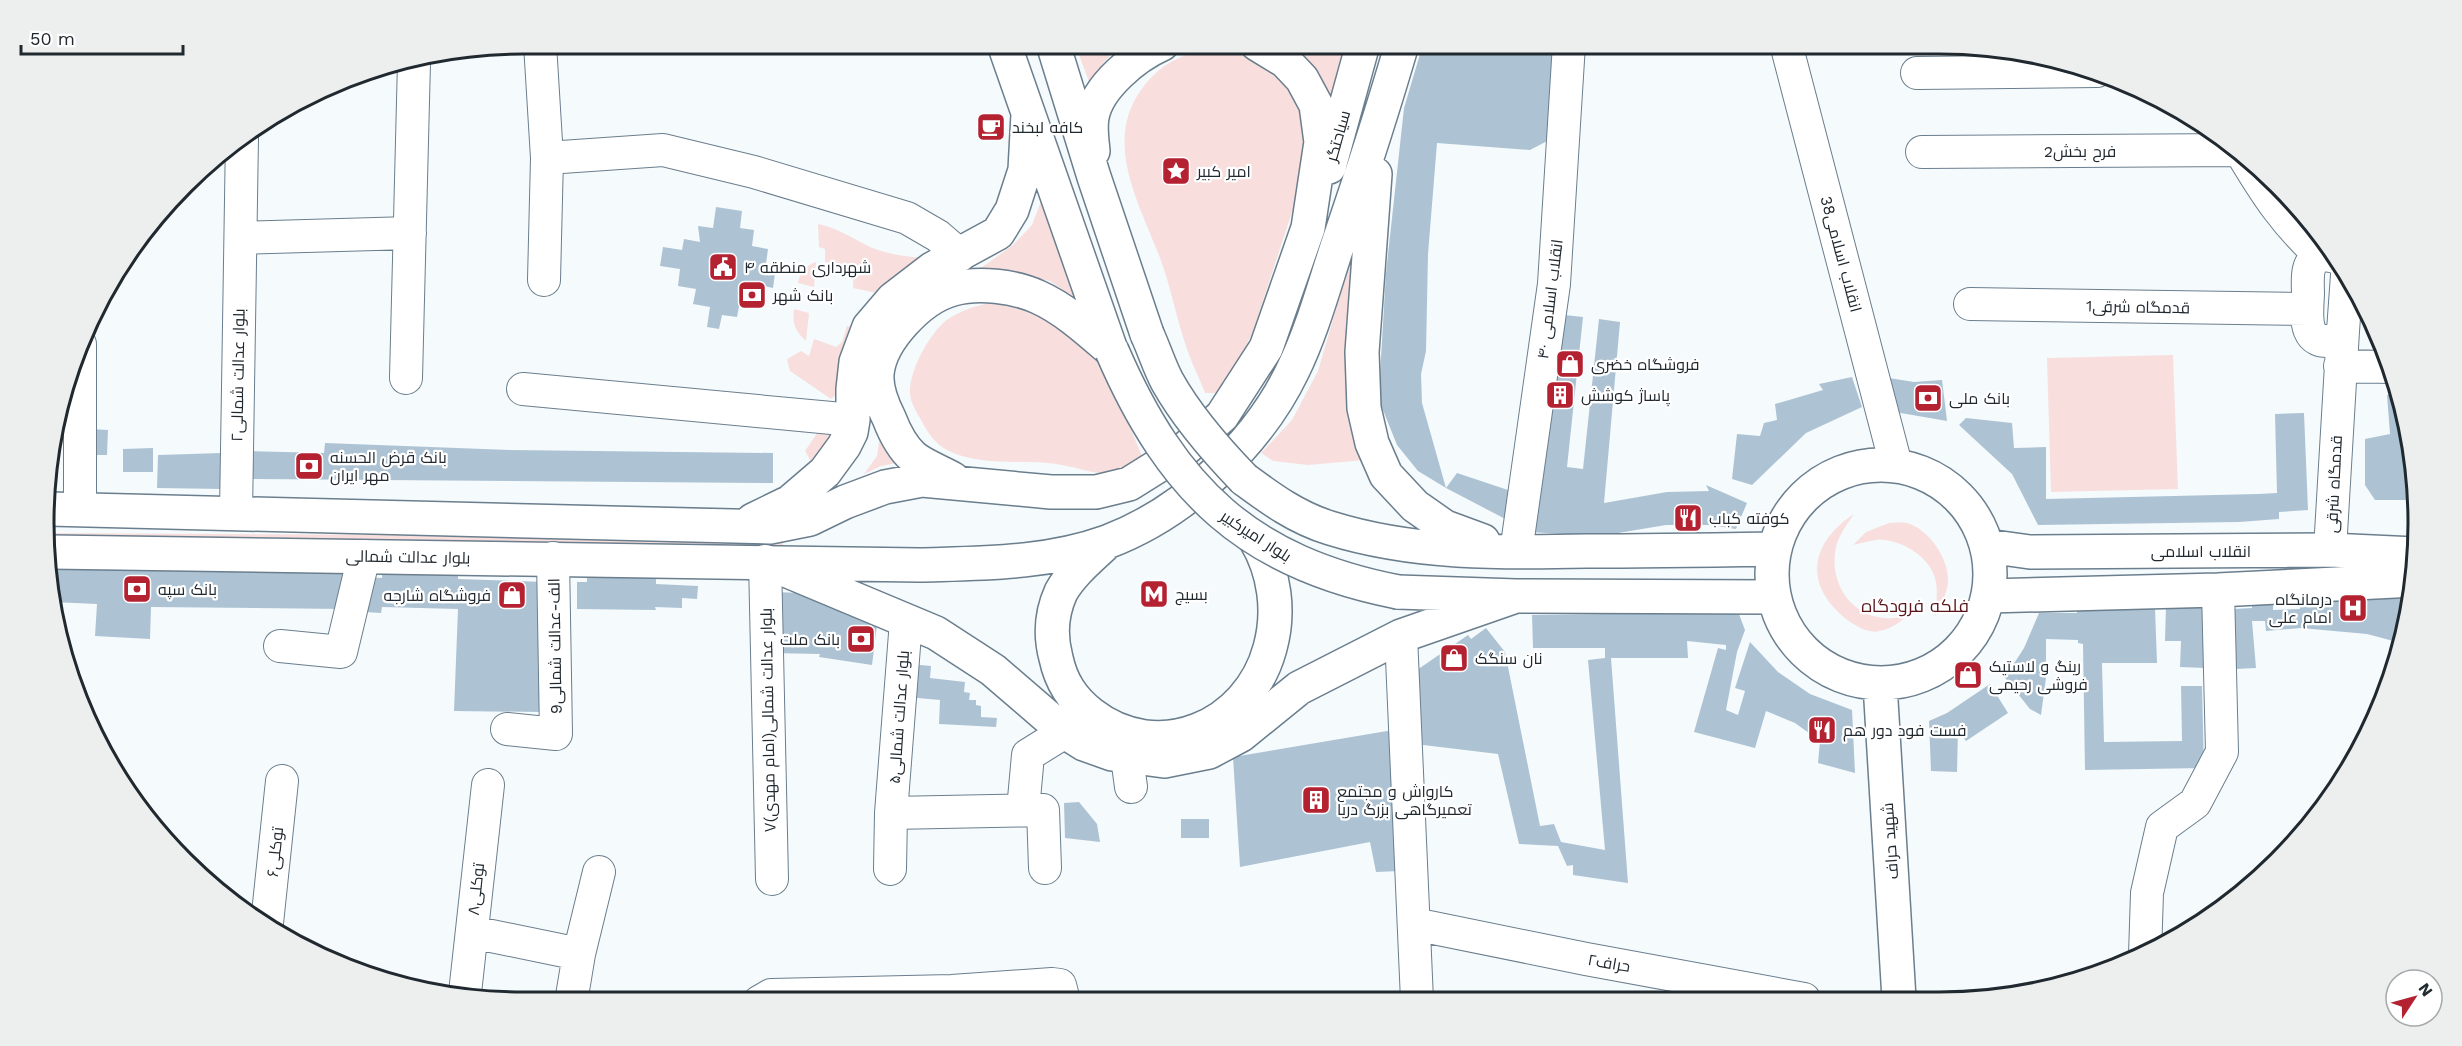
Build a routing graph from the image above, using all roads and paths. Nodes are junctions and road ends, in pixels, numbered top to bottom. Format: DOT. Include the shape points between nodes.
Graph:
graph roads {
  1 [pos="541,54"];
  2 [pos="1007,54"];
  3 [pos="1056,54"];
  4 [pos="1145,54"];
  5 [pos="1272,54"];
  6 [pos="1360,54"];
  7 [pos="1399,54"];
  8 [pos="1568,54"];
  9 [pos="1789,54"];
  10 [pos="414,67"];
  11 [pos="2065,71"];
  12 [pos="1917,73"];
  13 [pos="1028,114"];
  14 [pos="1378,126"];
  15 [pos="242,147"];
  16 [pos="2225,151"];
  17 [pos="1922,152"];
  18 [pos="547,158"];
  19 [pos="1094,177"];
  20 [pos="2256,177"];
  21 [pos="2262,187"];
  22 [pos="1308,228"];
  23 [pos="410,233"];
  24 [pos="241,237"];
  25 [pos="2323,254"];
  26 [pos="960,255"];
  27 [pos="2330,263"];
  28 [pos="2338,278"];
  29 [pos="544,280"];
  30 [pos="1970,304"];
  31 [pos="2308,315"];
  32 [pos="2343,331"];
  33 [pos="1112,351"];
  34 [pos="2340,366"];
  35 [pos="2381,367"];
  36 [pos="406,378"];
  37 [pos="76,380"];
  38 [pos="523,389"];
  39 [pos="2337,418"];
  40 [pos="853,420"];
  41 [pos="1896,465"];
  42 [pos="959,482"];
  43 [pos="64,509"];
  44 [pos="236,513"];
  45 [pos="736,528"];
  46 [pos="1255,539"];
  47 [pos="1107,542"];
  48 [pos="1987,546"];
  49 [pos="1773,549"];
  50 [pos="2330,550"];
  51 [pos="55,552"];
  52 [pos="1516,552"];
  53 [pos="2407,554"];
  54 [pos="364,556"];
  55 [pos="553,558"];
  56 [pos="765,561"];
  57 [pos="2404,581"];
  58 [pos="2218,590"];
  59 [pos="1516,596"];
  60 [pos="1773,597"];
  61 [pos="1989,597"];
  62 [pos="906,621"];
  63 [pos="1401,636"];
  64 [pos="280,646"];
  65 [pos="1880,684"];
  66 [pos="507,729"];
  67 [pos="1065,732"];
  68 [pos="282,781"];
  69 [pos="488,785"];
  70 [pos="1023,810"];
  71 [pos="891,813"];
  72 [pos="1045,868"];
  73 [pos="890,869"];
  74 [pos="599,872"];
  75 [pos="772,879"];
  76 [pos="268,916"];
  77 [pos="1414,924"];
  78 [pos="472,932"];
  79 [pos="2145,944"];
  80 [pos="579,954"];
  81 [pos="466,988"];
  82 [pos="573,992"];
  83 [pos="985,992"];
  84 [pos="1061,992"];
  85 [pos="1417,992"];
  86 [pos="1766,992"];
  87 [pos="1899,992"];
  1 -- 18 [label="street"];
  2 -- 13 [label="main road, بلوار امیرکبیر"];
  3 -- 19 [label="main road"];
  4 -- 19 [label="main road" via="1107,85 1092,117"];
  5 -- 22 [label="main road" via="1302,79 1316,105 1321,142"];
  6 -- 22 [label="main road, سیاحتگر"];
  7 -- 14 [label="main road"];
  8 -- 52 [label="street, انقلاب اسلامی ۴۰" via="1554,284"];
  9 -- 41 [label="street, 38انقلاب اسلامی"];
  10 -- 23 [label="street"];
  11 -- 12 [label="street"];
  13 -- 26 [label="main road" via="1025,170 1012,210 998,233"];
  13 -- 33 [label="main road, بلوار امیرکبیر"];
  14 -- 47 [label="main road" via="1293,371 1260,423 1241,448 1185,500 1149,523"];
  14 -- 52 [label="main road" via="1362,352 1364,408 1372,443 1386,475 1415,506 1445,527"];
  15 -- 24 [label="street, بلوار عدالت شمالی۲"];
  16 -- 17 [label="street, 2فرح بخش"];
  18 -- 26 [label="street" via="663,150 754,172 907,218"];
  18 -- 29 [label="street"];
  19 -- 52 [label="main road, bridge" via="1147,334 1167,380 1219,454 1244,479 1284,509 1328,528 1415,546"];
  20 -- 21 [label="street"];
  21 -- 25 [label="street" via="2295,233"];
  21 -- 31 [label="street"];
  22 -- 42 [label="main road" via="1266,348 1222,416 1185,449 1130,484 1096,492 1021,490"];
  23 -- 24 [label="street"];
  23 -- 36 [label="street"];
  24 -- 44 [label="street, بلوار عدالت شمالی۲"];
  26 -- 40 [label="main road" via="932,269 893,299 869,327 856,362"];
  27 -- 31 [label="street" via="2313,261 2308,270"];
  28 -- 32 [label="street, قدمگاه شرقی"];
  30 -- 31 [label="street, 1قدمگاه شرقی"];
  31 -- 32 [label="street, 1قدمگاه شرقی" via="2319,341 2335,340"];
  31 -- 39 [label="street, قدمگاه شرقی"];
  32 -- 34 [label="street, قدمگاه شرقی"];
  33 -- 42 [label="main road" via="1060,310 1038,297 1012,289 952,289 921,304 885,346 877,375 883,405 913,457"];
  33 -- 46 [label="main road, بلوار امیرکبیر, bridge" via="1136,404 1176,463 1222,516"];
  34 -- 35 [label="street"];
  34 -- 39 [label="street, قدمگاه شرقی"];
  37 -- 43 [label="street"];
  38 -- 40 [label="street"];
  39 -- 50 [label="street, قدمگاه شرقی"];
  40 -- 45 [label="main road" via="844,446 825,472 790,502"];
  41 -- 48 [label="main road" via="1927,474 1954,492 1974,516"];
  41 -- 49 [label="main road" via="1864,465 1833,474 1805,493 1785,518"];
  42 -- 45 [label="main road" via="904,483 844,502 810,519 770,527"];
  43 -- 44 [label="main road"];
  44 -- 45 [label="main road"];
  46 -- 47 [label="main road" via="1270,572 1276,604 1275,631 1258,679 1222,719 1168,739 1136,737 1104,724 1077,703 1060,677 1051,639 1055,608 1081,566"];
  46 -- 59 [label="main road, بلوار امیرکبیر, bridge" via="1284,557 1359,585 1398,592"];
  47 -- 56 [label="main road, بلوار عدالت شمالی" via="1065,554 1001,562 919,565"];
  48 -- 50 [label="main road, انقلاب اسلامی" via="2030,552"];
  48 -- 61 [label="main road"];
  49 -- 52 [label="main road"];
  49 -- 60 [label="main road"];
  50 -- 53 [label="main road, انقلاب اسلامی"];
  51 -- 54 [label="main road, بلوار عدالت شمالی"];
  54 -- 55 [label="main road, بلوار عدالت شمالی"];
  54 -- 64 [label="street" via="341,652"];
  55 -- 56 [label="main road, بلوار عدالت شمالی"];
  55 -- 66 [label="street, 9الف-عدالت شمالی" via="556,734"];
  56 -- 62 [label="main road"];
  56 -- 75 [label="street, ۷بلوار عدالت شمالی(امام مهدی)"];
  57 -- 58 [label="main road"];
  58 -- 61 [label="main road"];
  58 -- 79 [label="street" via="2222,752 2195,803 2162,827 2147,893"];
  59 -- 60 [label="main road, بلوار امیرکبیر"];
  59 -- 63 [label="main road"];
  60 -- 65 [label="main road" via="1783,625 1800,649 1824,668 1851,680"];
  61 -- 65 [label="main road" via="1975,631 1950,660 1917,678"];
  62 -- 67 [label="main road" via="936,633 993,670"];
  62 -- 71 [label="street, بلوار عدالت شمالی۵"];
  63 -- 67 [label="main road" via="1299,687 1241,735 1209,752 1129,772 1112,754"];
  63 -- 77 [label="street"];
  65 -- 87 [label="main road, شهید حراف"];
  67 -- 70 [label="street" via="1028,755"];
  68 -- 76 [label="street, توکلی۶"];
  69 -- 78 [label="street, توکلی۸"];
  70 -- 71 [label="street"];
  70 -- 72 [label="street" via="1044,810"];
  71 -- 73 [label="street, بلوار عدالت شمالی۵"];
  74 -- 80 [label="street"];
  77 -- 85 [label="street"];
  77 -- 86 [label="street, حراف۲"];
  78 -- 80 [label="street"];
  78 -- 81 [label="street, توکلی۸"];
  80 -- 82 [label="street"];
  83 -- 84 [label="street" via="1052,984"];
}
